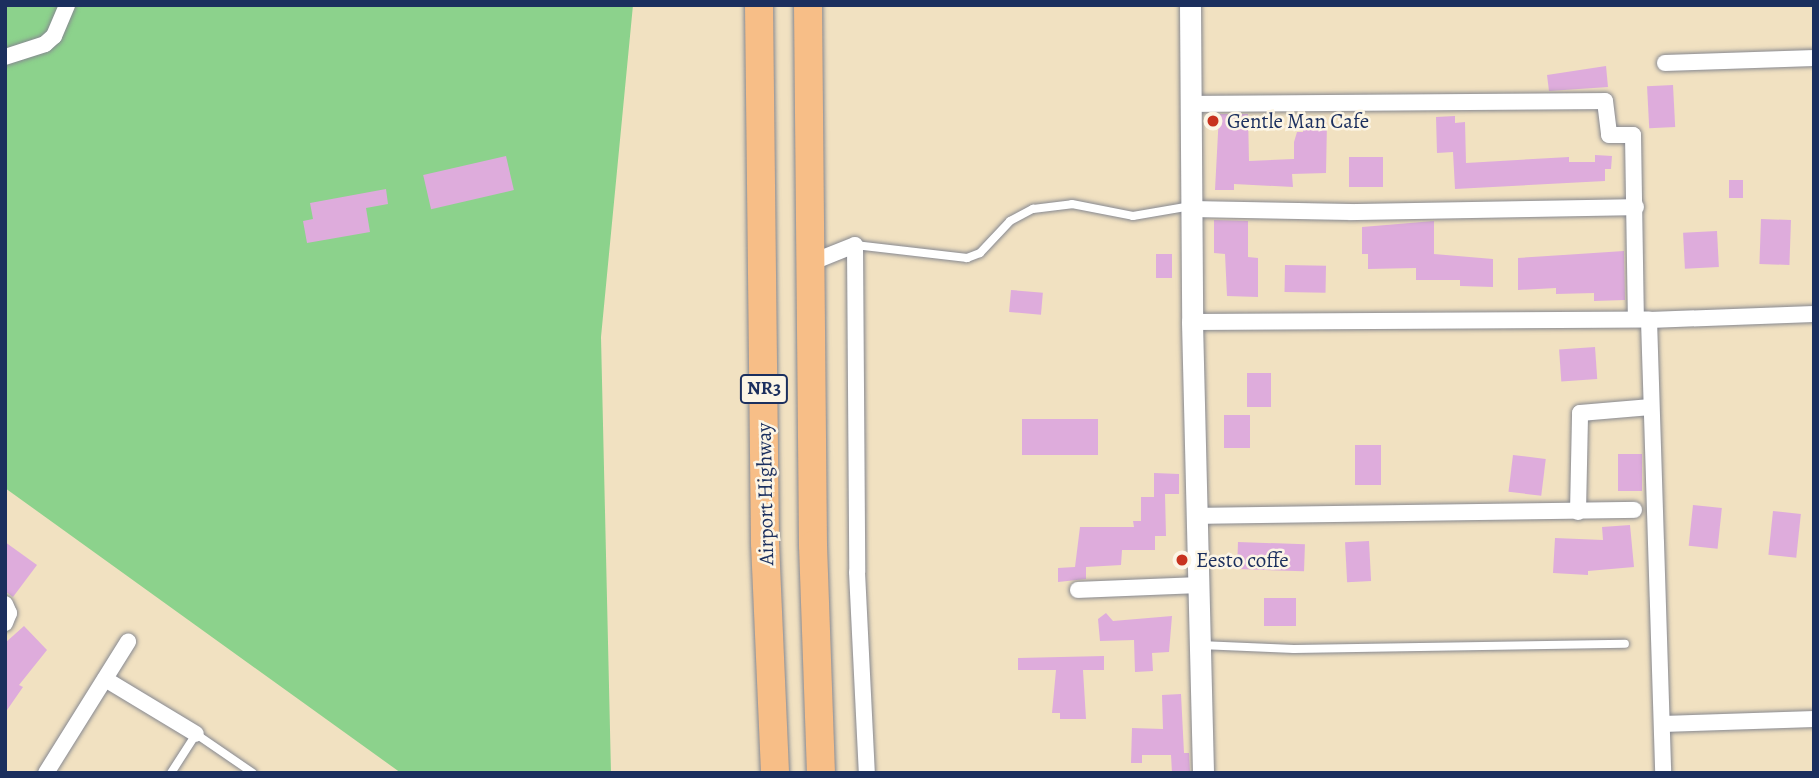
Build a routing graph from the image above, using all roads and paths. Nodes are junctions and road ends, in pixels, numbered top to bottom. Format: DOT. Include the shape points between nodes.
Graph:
graph roads {
  1 [pos="67,5"];
  2 [pos="759,5"];
  3 [pos="808,5"];
  4 [pos="1190,5"];
  5 [pos="5,57"];
  6 [pos="1814,58"];
  7 [pos="1665,63"];
  8 [pos="1192,103"];
  9 [pos="1636,207"];
  10 [pos="1191,208"];
  11 [pos="855,246"];
  12 [pos="810,263"];
  13 [pos="1814,314"];
  14 [pos="1643,320"];
  15 [pos="1192,322"];
  16 [pos="1651,407"];
  17 [pos="1634,510"];
  18 [pos="1578,512"];
  19 [pos="1197,516"];
  20 [pos="1198,585"];
  21 [pos="1078,590"];
  22 [pos="5,604"];
  23 [pos="5,623"];
  24 [pos="128,642"];
  25 [pos="1200,645"];
  26 [pos="1625,645"];
  27 [pos="105,679"];
  28 [pos="1814,719"];
  29 [pos="1663,724"];
  30 [pos="195,734"];
  31 [pos="46,773"];
  32 [pos="171,773"];
  33 [pos="253,773"];
  34 [pos="775,773"];
  35 [pos="821,773"];
  36 [pos="867,773"];
  37 [pos="1203,773"];
  38 [pos="1663,773"];
  1 -- 5 [label="street" via="54,36 45,44"];
  2 -- 34 [label="highway, Airport Highway / NR3" via="765,543"];
  3 -- 12 [label="highway, NR3"];
  4 -- 8 [label="street"];
  6 -- 7 [label="street"];
  8 -- 9 [label="street" via="1605,101 1609,135 1633,135"];
  8 -- 10 [label="street"];
  9 -- 10 [label="street" via="1350,212"];
  9 -- 14 [label="street"];
  10 -- 11 [label="lane" via="1133,216 1072,204 1033,209 1010,221 980,253 967,258"];
  10 -- 15 [label="street"];
  11 -- 12 [label="street"];
  11 -- 36 [label="street" via="856,560"];
  12 -- 35 [label="highway, NR3"];
  13 -- 14 [label="street"];
  14 -- 15 [label="street"];
  14 -- 16 [label="street"];
  15 -- 19 [label="street"];
  16 -- 18 [label="street" via="1580,413"];
  16 -- 29 [label="street"];
  17 -- 18 [label="street"];
  18 -- 19 [label="street"];
  19 -- 20 [label="street"];
  20 -- 21 [label="street"];
  20 -- 25 [label="street"];
  22 -- 23 [label="street" via="9,613"];
  24 -- 27 [label="street"];
  25 -- 26 [label="lane" via="1294,649"];
  25 -- 37 [label="street"];
  27 -- 30 [label="street"];
  27 -- 31 [label="street"];
  28 -- 29 [label="street"];
  29 -- 38 [label="street"];
  30 -- 32 [label="lane"];
  30 -- 33 [label="lane"];
}
